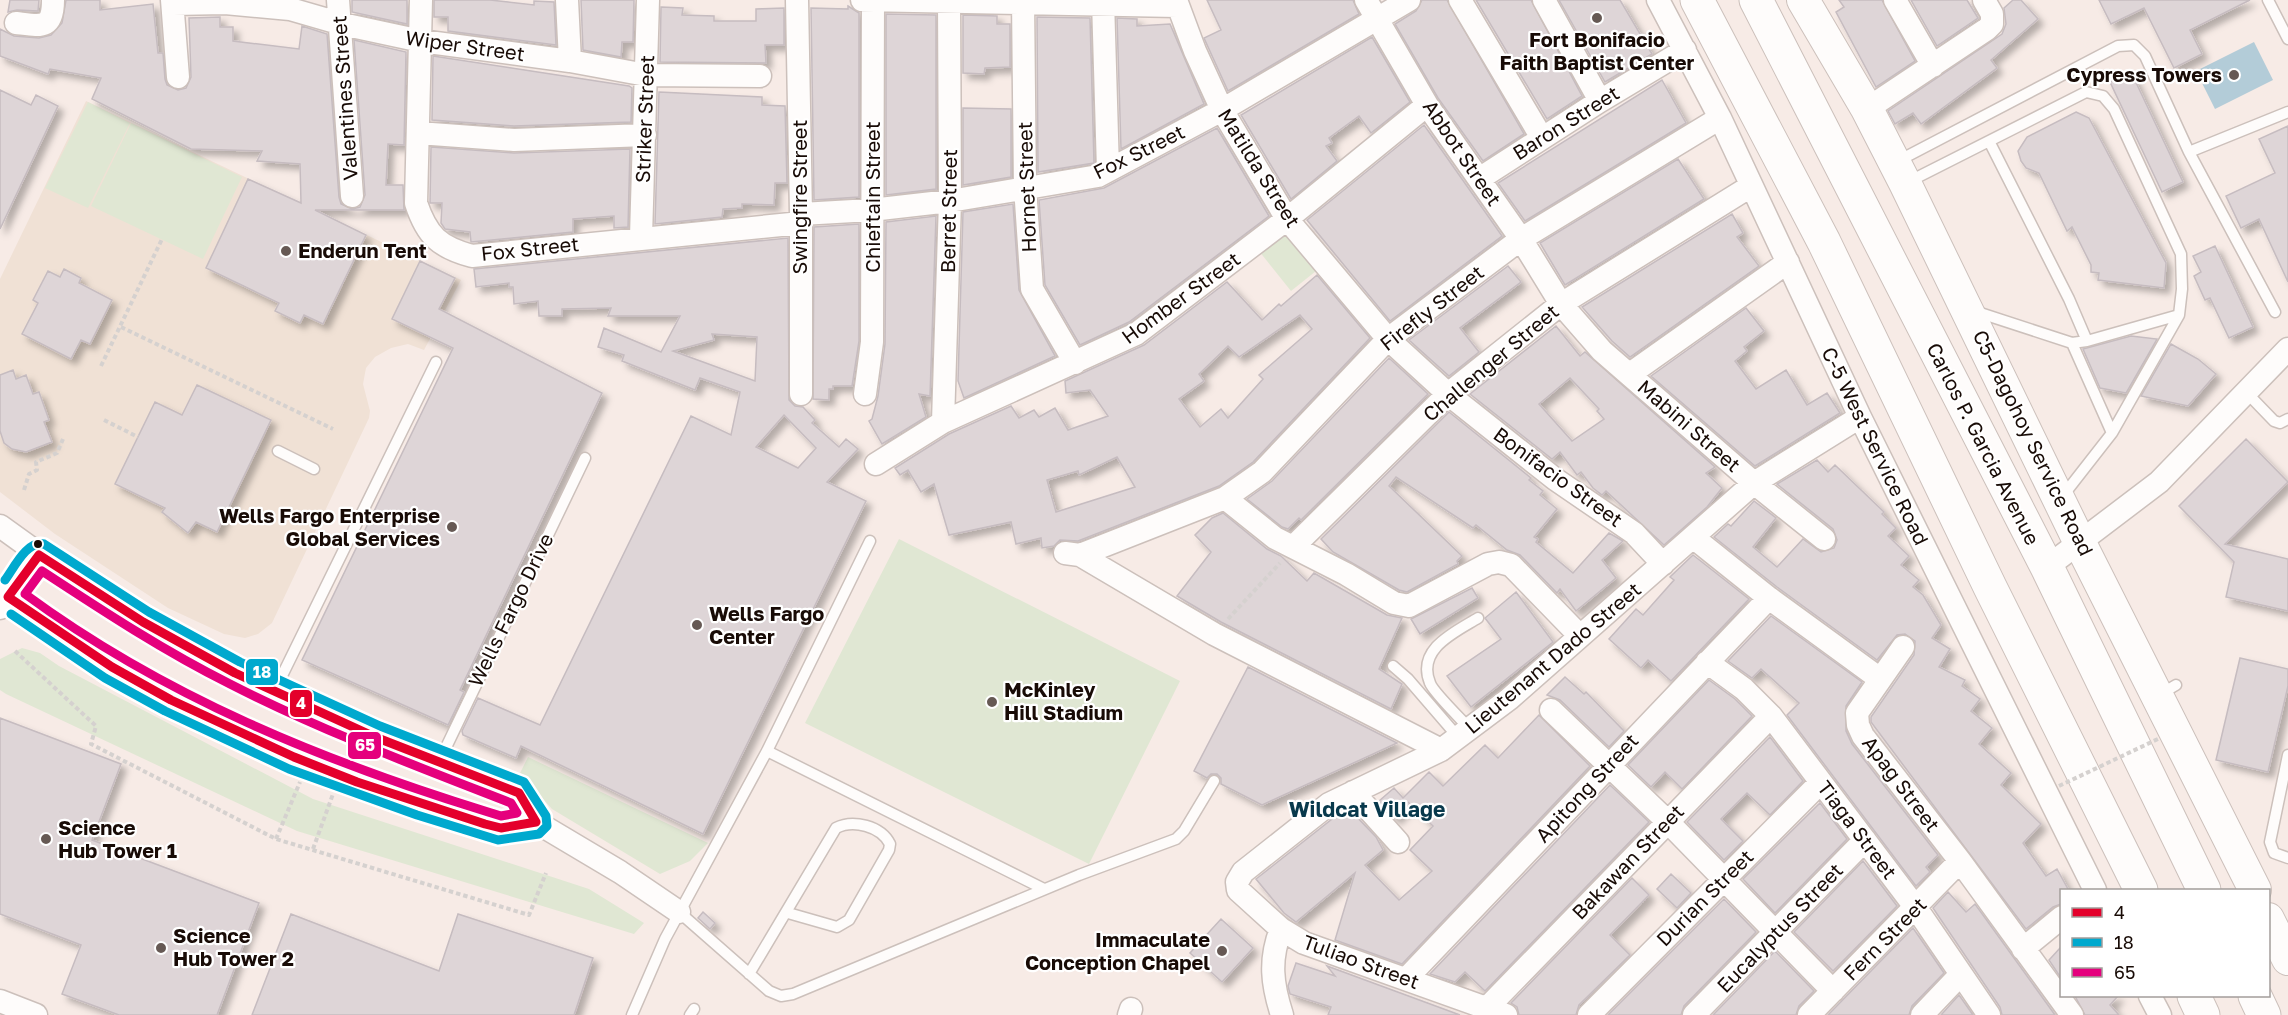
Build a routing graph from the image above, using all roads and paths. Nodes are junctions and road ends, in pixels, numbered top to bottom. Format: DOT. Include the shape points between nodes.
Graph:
graph roads {
  1 [pos="53,0"];
  2 [pos="338,0"];
  3 [pos="420,0"];
  4 [pos="567,0"];
  5 [pos="648,0"];
  6 [pos="797,0"];
  7 [pos="870,0"];
  8 [pos="1409,0"];
  9 [pos="1460,0"];
  10 [pos="1544,0"];
  11 [pos="1658,0"];
  12 [pos="1697,0"];
  13 [pos="1756,0"];
  14 [pos="1803,0"];
  15 [pos="1895,0"];
  16 [pos="1984,0"];
  17 [pos="2268,0"];
  18 [pos="949,1"];
  19 [pos="172,2"];
  20 [pos="1023,2"];
  21 [pos="1103,3"];
  22 [pos="1177,3"];
  23 [pos="1372,9"];
  24 [pos="16,23"];
  25 [pos="342,24"];
  26 [pos="2288,39"];
  27 [pos="421,41"];
  28 [pos="1685,50"];
  29 [pos="570,61"];
  30 [pos="1934,66"];
  31 [pos="646,75"];
  32 [pos="760,76"];
  33 [pos="178,77"];
  34 [pos="1600,101"];
  35 [pos="1427,105"];
  36 [pos="1867,109"];
  37 [pos="1222,110"];
  38 [pos="2288,111"];
  39 [pos="1720,118"];
  40 [pos="418,133"];
  41 [pos="645,135"];
  42 [pos="1542,138"];
  43 [pos="1989,141"];
  44 [pos="2189,152"];
  45 [pos="1108,171"];
  46 [pos="1900,172"];
  47 [pos="1479,179"];
  48 [pos="1752,186"];
  49 [pos="1025,187"];
  50 [pos="352,196"];
  51 [pos="950,201"];
  52 [pos="871,210"];
  53 [pos="801,219"];
  54 [pos="1287,219"];
  55 [pos="641,237"];
  56 [pos="162,239"];
  57 [pos="1521,239"];
  58 [pos="1788,262"];
  59 [pos="1561,304"];
  60 [pos="1968,309"];
  61 [pos="2275,312"];
  62 [pos="2179,315"];
  63 [pos="120,327"];
  64 [pos="1388,339"];
  65 [pos="2087,341"];
  66 [pos="2072,344"];
  67 [pos="2288,349"];
  68 [pos="436,362"];
  69 [pos="1075,363"];
  70 [pos="101,366"];
  71 [pos="1630,374"];
  72 [pos="2246,392"];
  73 [pos="801,394"];
  74 [pos="865,394"];
  75 [pos="1448,394"];
  76 [pos="1860,417"];
  77 [pos="2288,419"];
  78 [pos="104,420"];
  79 [pos="944,422"];
  80 [pos="333,429"];
  81 [pos="2112,433"];
  82 [pos="138,437"];
  83 [pos="63,439"];
  84 [pos="278,451"];
  85 [pos="585,458"];
  86 [pos="876,464"];
  87 [pos="314,469"];
  88 [pos="1754,483"];
  89 [pos="24,490"];
  90 [pos="1225,498"];
  91 [pos="2060,500"];
  92 [pos="0,526"];
  93 [pos="1694,538"];
  94 [pos="1824,539"];
  95 [pos="870,541"];
  96 [pos="2080,543"];
  97 [pos="1294,546"];
  98 [pos="39,555"];
  99 [pos="1663,564"];
  100 [pos="2047,567"];
  101 [pos="1769,598"];
  102 [pos="3,599"];
  103 [pos="1478,618"];
  104 [pos="1214,634"];
  105 [pos="1580,636"];
  106 [pos="1903,647"];
  107 [pos="15,651"];
  108 [pos="1707,662"];
  109 [pos="1393,666"];
  110 [pos="1880,679"];
  111 [pos="274,692"];
  112 [pos="1551,710"];
  113 [pos="1772,716"];
  114 [pos="2160,738"];
  115 [pos="1457,739"];
  116 [pos="767,751"];
  117 [pos="2288,755"];
  118 [pos="439,762"];
  119 [pos="308,764"];
  120 [pos="1610,765"];
  121 [pos="340,777"];
  122 [pos="1215,781"];
  123 [pos="1821,782"];
  124 [pos="2059,786"];
  125 [pos="1353,792"];
  126 [pos="1667,821"];
  127 [pos="536,822"];
  128 [pos="276,839"];
  129 [pos="1865,840"];
  130 [pos="1398,842"];
  131 [pos="313,849"];
  132 [pos="2288,858"];
  133 [pos="1960,861"];
  134 [pos="546,873"];
  135 [pos="1724,878"];
  136 [pos="1237,882"];
  137 [pos="1044,889"];
  138 [pos="2095,889"];
  139 [pos="2140,889"];
  140 [pos="2203,889"];
  141 [pos="2254,889"];
  142 [pos="1916,908"];
  143 [pos="679,912"];
  144 [pos="788,913"];
  145 [pos="2060,918"];
  146 [pos="2270,923"];
  147 [pos="1281,929"];
  148 [pos="1777,931"];
  149 [pos="2023,949"];
  150 [pos="2288,959"];
  151 [pos="749,974"];
  152 [pos="1961,974"];
  153 [pos="1406,979"];
  154 [pos="1833,991"];
  155 [pos="2151,997"];
  156 [pos="2194,997"];
  157 [pos="2255,997"];
  158 [pos="0,1001"];
  159 [pos="1496,1012"];
  160 [pos="36,1015"];
  161 [pos="632,1015"];
  162 [pos="1282,1015"];
  163 [pos="1589,1015"];
  164 [pos="1694,1015"];
  165 [pos="1809,1015"];
  166 [pos="1922,1015"];
  167 [pos="1989,1015"];
  168 [pos="2072,1015"];
  169 [pos="2160,1015"];
  170 [pos="2203,1015"];
  171 [pos="2264,1015"];
  1 -- 24 [label="street" via="53,13 47,23"];
  2 -- 25 [label="street, Valentines Street"];
  3 -- 27 [label="street, Fox Street"];
  4 -- 29 [label="street"];
  5 -- 31 [label="street, Striker Street"];
  6 -- 53 [label="street, Swingfire Street"];
  7 -- 18 [label="street"];
  7 -- 52 [label="street, Chieftain Street"];
  8 -- 23 [label="street, Fox Street"];
  9 -- 42 [label="street"];
  10 -- 34 [label="street"];
  11 -- 28 [label="street, C-5 West Service Road"];
  12 -- 139 [label="main road" via="1824,242"];
  13 -- 100 [label="main road, Carlos P. Garcia Avenue"];
  14 -- 36 [label="main road, C5-Dagohoy Service Road"];
  15 -- 30 [label="street"];
  16 -- 30 [label="street" via="1992,14 1992,24"];
  17 -- 26 [label="lane"];
  18 -- 20 [label="street"];
  18 -- 51 [label="street, Berret Street"];
  19 -- 25 [label="street, Wiper Street" via="290,9"];
  19 -- 33 [label="street"];
  20 -- 21 [label="street"];
  20 -- 49 [label="street, Hornet Street"];
  21 -- 22 [label="street"];
  21 -- 45 [label="street"];
  22 -- 37 [label="street, Matilda Street"];
  23 -- 35 [label="street, Abbot Street"];
  23 -- 37 [label="street, Fox Street"];
  25 -- 27 [label="street, Wiper Street"];
  25 -- 50 [label="street, Valentines Street"];
  27 -- 29 [label="street, Wiper Street"];
  27 -- 40 [label="street, Fox Street"];
  28 -- 34 [label="street, Baron Street"];
  28 -- 39 [label="street, C-5 West Service Road"];
  29 -- 31 [label="street, Wiper Street"];
  30 -- 36 [label="street"];
  31 -- 32 [label="street, Wiper Street"];
  31 -- 41 [label="street, Striker Street"];
  34 -- 42 [label="street, Baron Street"];
  35 -- 47 [label="street, Abbot Street"];
  35 -- 54 [label="street, Homber Street"];
  36 -- 46 [label="main road, C5-Dagohoy Service Road"];
  37 -- 45 [label="street, Fox Street"];
  37 -- 54 [label="street, Matilda Street"];
  38 -- 44 [label="lane"];
  39 -- 48 [label="street, C-5 West Service Road"];
  39 -- 57 [label="street, Firefly Street"];
  40 -- 41 [label="street" via="514,140"];
  40 -- 55 [label="street, Fox Street" via="416,203 433,238 453,251 472,256"];
  41 -- 55 [label="street, Striker Street"];
  42 -- 47 [label="street, Baron Street"];
  43 -- 46 [label="lane"];
  43 -- 62 [label="lane" via="2086,92 2103,96 2114,109 2181,254"];
  43 -- 65 [label="lane"];
  44 -- 46 [label="lane" via="2145,56 2134,45 2118,46"];
  44 -- 61 [label="lane"];
  45 -- 49 [label="street, Fox Street" via="1086,179"];
  46 -- 60 [label="main road, C5-Dagohoy Service Road"];
  47 -- 57 [label="street, Abbot Street"];
  48 -- 58 [label="street, C-5 West Service Road"];
  48 -- 59 [label="street, Challenger Street"];
  49 -- 51 [label="street, Fox Street"];
  49 -- 69 [label="street, Hornet Street" via="1032,290"];
  51 -- 52 [label="street, Fox Street"];
  51 -- 79 [label="street, Berret Street"];
  52 -- 53 [label="street, Fox Street"];
  52 -- 74 [label="street, Chieftain Street" via="872,342"];
  53 -- 55 [label="street, Fox Street"];
  53 -- 73 [label="street, Swingfire Street"];
  54 -- 64 [label="street, Matilda Street"];
  54 -- 69 [label="street, Homber Street" via="1136,334"];
  56 -- 63 [label="path"];
  57 -- 59 [label="street, Abbot Street"];
  57 -- 64 [label="street, Firefly Street"];
  58 -- 71 [label="street"];
  58 -- 76 [label="street, C-5 West Service Road"];
  59 -- 71 [label="street, Mabini Street" via="1602,351"];
  59 -- 75 [label="street, Challenger Street"];
  60 -- 66 [label="lane"];
  60 -- 91 [label="main road, C5-Dagohoy Service Road"];
  62 -- 65 [label="lane"];
  62 -- 81 [label="lane"];
  63 -- 70 [label="path"];
  63 -- 80 [label="path"];
  64 -- 75 [label="street, Matilda Street"];
  64 -- 90 [label="street, Firefly Street" via="1262,472"];
  65 -- 66 [label="lane"];
  66 -- 81 [label="lane"];
  67 -- 72 [label="street"];
  68 -- 111 [label="lane"];
  69 -- 79 [label="street, Homber Street"];
  71 -- 88 [label="street, Mabini Street"];
  72 -- 77 [label="lane" via="2274,422"];
  72 -- 96 [label="street" via="2159,482"];
  75 -- 97 [label="street, Challenger Street"];
  75 -- 99 [label="street, Bonifacio Street" via="1555,479 1634,533"];
  76 -- 88 [label="street, Lieutenant Dado Street"];
  76 -- 138 [label="street, C-5 West Service Road"];
  78 -- 82 [label="path"];
  79 -- 86 [label="street, Homber Street"];
  81 -- 91 [label="lane"];
  83 -- 89 [label="path" via="57,453 36,462 37,470 29,474"];
  84 -- 87 [label="lane"];
  85 -- 118 [label="lane, Wells Fargo Drive"];
  88 -- 93 [label="street, Lieutenant Dado Street"];
  88 -- 94 [label="street, Mabini Street"];
  90 -- 97 [label="street" via="1275,538"];
  90 -- 104 [label="street, Firefly Street" via="1072,554"];
  91 -- 96 [label="main road, C5-Dagohoy Service Road"];
  92 -- 98 [label="street"];
  93 -- 99 [label="street, Lieutenant Dado Street"];
  93 -- 101 [label="street"];
  95 -- 116 [label="lane"];
  96 -- 100 [label="street"];
  96 -- 141 [label="main road, C5-Dagohoy Service Road" via="2167,690"];
  97 -- 104 [label="path"];
  97 -- 105 [label="street" via="1394,603 1409,606 1488,564 1511,565"];
  98 -- 102 [label="street"];
  98 -- 111 [label="street" via="143,622"];
  99 -- 105 [label="street, Lieutenant Dado Street"];
  100 -- 140 [label="main road, Carlos P. Garcia Avenue"];
  101 -- 108 [label="street, Apitong Street"];
  101 -- 110 [label="street"];
  102 -- 119 [label="street" via="129,677 210,721"];
  103 -- 115 [label="lane" via="1442,639 1428,663 1430,683"];
  104 -- 115 [label="street"];
  105 -- 115 [label="street, Lieutenant Dado Street"];
  106 -- 110 [label="street, Apag Street"];
  107 -- 128 [label="path" via="96,726 91,744"];
  108 -- 113 [label="street, Tiaga Street"];
  108 -- 120 [label="street, Apitong Street"];
  109 -- 115 [label="lane"];
  110 -- 133 [label="street, Apag Street" via="1857,713 1858,725"];
  111 -- 118 [label="street"];
  112 -- 120 [label="street"];
  113 -- 123 [label="street, Tiaga Street"];
  113 -- 126 [label="street, Bakawan Street"];
  114 -- 124 [label="path, bridge"];
  115 -- 125 [label="street, Lieutenant Dado Street"];
  116 -- 137 [label="lane"];
  116 -- 143 [label="lane"];
  117 -- 132 [label="lane" via="2270,842 2274,852"];
  118 -- 127 [label="street" via="519,793"];
  119 -- 121 [label="street"];
  119 -- 128 [label="path"];
  120 -- 126 [label="street"];
  120 -- 153 [label="street, Apitong Street"];
  121 -- 127 [label="street" via="501,828"];
  121 -- 131 [label="path"];
  122 -- 137 [label="lane" via="1176,839"];
  123 -- 129 [label="street, Tiaga Street"];
  123 -- 135 [label="street, Durian Street"];
  125 -- 130 [label="street"];
  125 -- 136 [label="street, Lieutenant Dado Street" via="1329,804 1243,872"];
  126 -- 135 [label="street"];
  126 -- 159 [label="street, Bakawan Street"];
  127 -- 143 [label="street"];
  128 -- 131 [label="path"];
  129 -- 142 [label="street, Tiaga Street"];
  129 -- 148 [label="street, Eucalyptus Street"];
  131 -- 134 [label="path" via="529,915"];
  133 -- 142 [label="street, Fern Street"];
  133 -- 149 [label="street, Apag Street"];
  135 -- 148 [label="street"];
  135 -- 163 [label="street, Durian Street"];
  136 -- 147 [label="street, Tuliao Street" via="1238,890"];
  137 -- 151 [label="lane" via="793,994 781,996 769,991"];
  142 -- 152 [label="street, Tiaga Street"];
  142 -- 154 [label="street, Fern Street"];
  143 -- 151 [label="lane"];
  143 -- 161 [label="lane"];
  144 -- 144 [label="lane" via="836,828 855,823 888,839 889,850 849,920 837,927"];
  144 -- 151 [label="lane"];
  145 -- 149 [label="street"];
  146 -- 150 [label="main road"];
  147 -- 153 [label="street, Tuliao Street" via="1304,943"];
  147 -- 162 [label="street" via="1272,967"];
  148 -- 154 [label="street"];
  148 -- 164 [label="street, Eucalyptus Street"];
  149 -- 168 [label="street, Apag Street"];
  152 -- 166 [label="street"];
  152 -- 167 [label="street, Tiaga Street"];
  153 -- 159 [label="street, Tuliao Street"];
  154 -- 165 [label="street, Fern Street"];
  155 -- 169 [label="street"];
  156 -- 170 [label="main road"];
  157 -- 171 [label="main road"];
  158 -- 160 [label="street"];
}
